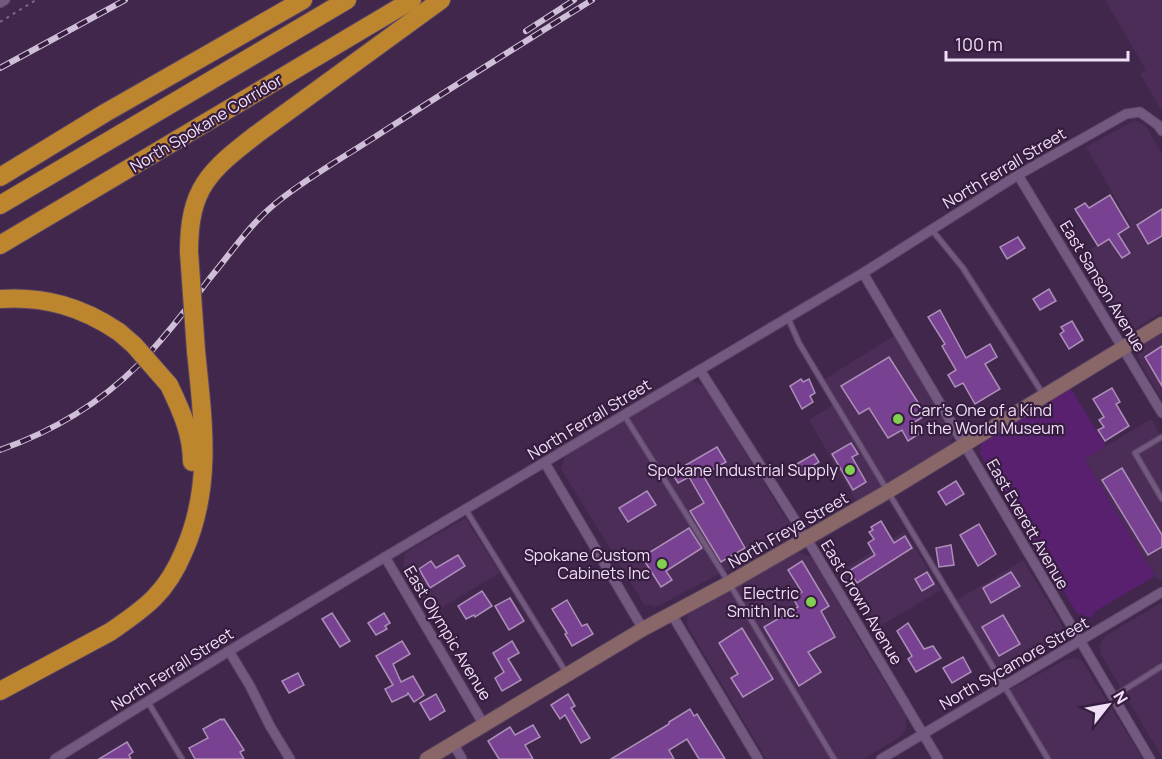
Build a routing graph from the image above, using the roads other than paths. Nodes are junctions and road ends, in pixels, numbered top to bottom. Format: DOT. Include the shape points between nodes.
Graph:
graph roads {
  1 [pos="4,0"];
  2 [pos="303,0"];
  3 [pos="347,0"];
  4 [pos="412,0"];
  5 [pos="441,0"];
  6 [pos="0,3"];
  7 [pos="1162,131"];
  8 [pos="1018,175"];
  9 [pos="0,177"];
  10 [pos="0,205"];
  11 [pos="932,230"];
  12 [pos="0,245"];
  13 [pos="863,273"];
  14 [pos="0,299"];
  15 [pos="788,318"];
  16 [pos="1162,324"];
  17 [pos="1124,347"];
  18 [pos="700,370"];
  19 [pos="1044,396"];
  20 [pos="1162,413"];
  21 [pos="624,415"];
  22 [pos="1162,437"];
  23 [pos="964,446"];
  24 [pos="544,463"];
  25 [pos="887,492"];
  26 [pos="1162,499"];
  27 [pos="466,510"];
  28 [pos="807,539"];
  29 [pos="386,557"];
  30 [pos="729,583"];
  31 [pos="1162,592"];
  32 [pos="671,613"];
  33 [pos="644,629"];
  34 [pos="1080,642"];
  35 [pos="229,651"];
  36 [pos="1162,666"];
  37 [pos="567,675"];
  38 [pos="0,680"];
  39 [pos="1004,687"];
  40 [pos="0,691"];
  41 [pos="1113,697"];
  42 [pos="148,702"];
  43 [pos="484,725"];
  44 [pos="923,734"];
  45 [pos="453,743"];
  46 [pos="69,756"];
  47 [pos="56,759"];
  48 [pos="182,759"];
  49 [pos="290,759"];
  50 [pos="427,759"];
  51 [pos="462,759"];
  52 [pos="758,759"];
  53 [pos="834,759"];
  54 [pos="881,759"];
  55 [pos="938,759"];
  56 [pos="1048,759"];
  57 [pos="1150,759"];
  1 -- 6 [label="street"];
  2 -- 9 [label="highway" via="105,112"];
  3 -- 10 [label="highway, North Spokane Corridor"];
  4 -- 12 [label="highway, North Spokane Corridor"];
  5 -- 40 [label="highway, bridge" via="238,148 202,187 190,222 189,252 203,441 203,484 195,524 174,572 155,597 110,632"];
  7 -- 8 [label="street, North Ferrall Street" via="1140,112 1126,114"];
  8 -- 11 [label="street, North Ferrall Street"];
  8 -- 17 [label="street, East Sanson Avenue"];
  11 -- 13 [label="street, North Ferrall Street"];
  11 -- 19 [label="lane" via="977,288"];
  13 -- 15 [label="street, North Ferrall Street"];
  13 -- 23 [label="street, East Everett Avenue"];
  14 -- 38 [label="highway, bridge" via="39,299 62,304 119,332 169,385 185,420 192,456 192,487 185,524 160,576 126,610"];
  15 -- 18 [label="street, North Ferrall Street"];
  15 -- 25 [label="lane"];
  16 -- 17 [label="street, North Freya Street"];
  17 -- 19 [label="street, North Freya Street"];
  17 -- 20 [label="street, East Sanson Avenue"];
  18 -- 21 [label="street, North Ferrall Street"];
  18 -- 28 [label="street, East Crown Avenue"];
  19 -- 23 [label="street, North Freya Street"];
  21 -- 24 [label="street, North Ferrall Street"];
  21 -- 30 [label="lane"];
  22 -- 26 [label="lane" via="1135,453"];
  23 -- 25 [label="street, North Freya Street"];
  23 -- 34 [label="street, East Everett Avenue"];
  24 -- 27 [label="street, North Ferrall Street"];
  24 -- 33 [label="street"];
  25 -- 28 [label="street, North Freya Street"];
  25 -- 39 [label="lane"];
  27 -- 29 [label="street, North Ferrall Street"];
  27 -- 37 [label="lane"];
  28 -- 30 [label="street, North Freya Street"];
  28 -- 44 [label="street, East Crown Avenue"];
  29 -- 35 [label="street, North Ferrall Street"];
  29 -- 43 [label="street, East Olympic Avenue"];
  30 -- 32 [label="street, North Freya Street"];
  30 -- 53 [label="lane"];
  31 -- 34 [label="street, North Sycamore Street"];
  32 -- 33 [label="street, North Freya Street"];
  32 -- 52 [label="street"];
  33 -- 37 [label="street, North Freya Street"];
  34 -- 39 [label="street, North Sycamore Street"];
  34 -- 41 [label="street, East Everett Avenue"];
  35 -- 42 [label="street, North Ferrall Street"];
  35 -- 49 [label="street"];
  36 -- 41 [label="lane"];
  37 -- 43 [label="street, North Freya Street"];
  39 -- 44 [label="street, North Sycamore Street"];
  39 -- 56 [label="lane"];
  41 -- 57 [label="street, East Everett Avenue"];
  42 -- 46 [label="street, North Ferrall Street"];
  42 -- 48 [label="lane"];
  43 -- 45 [label="street, North Freya Street"];
  44 -- 54 [label="street, North Sycamore Street"];
  44 -- 55 [label="street, East Crown Avenue"];
  45 -- 50 [label="street, North Freya Street"];
  45 -- 51 [label="street"];
  46 -- 47 [label="street, North Ferrall Street"];
}
